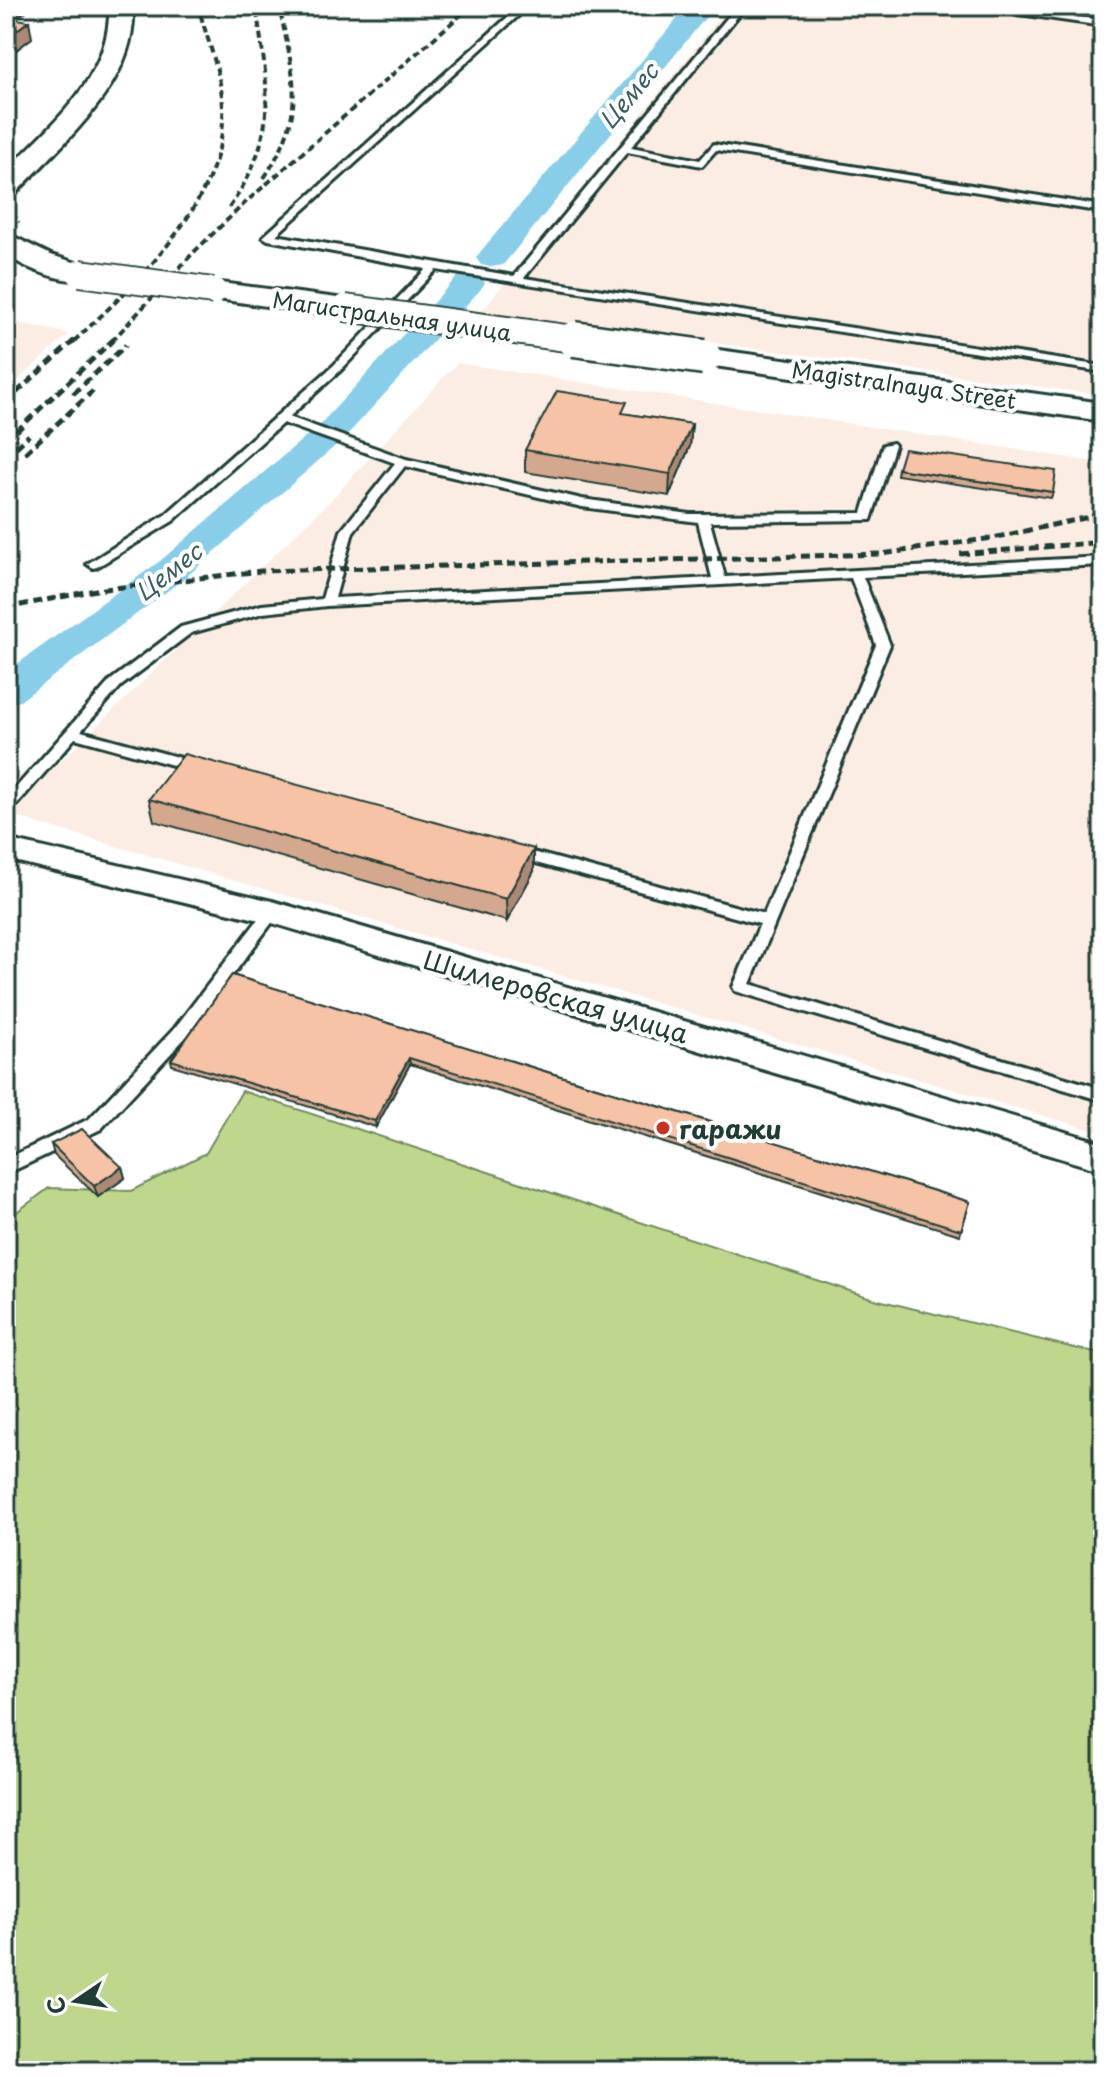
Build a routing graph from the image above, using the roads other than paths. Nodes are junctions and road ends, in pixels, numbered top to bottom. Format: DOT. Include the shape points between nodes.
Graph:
graph roads {
  1 [pos="121,6"];
  2 [pos="525,6"];
  3 [pos="742,6"];
  4 [pos="967,6"];
  5 [pos="1103,23"];
  6 [pos="625,149"];
  7 [pos="6,187"];
  8 [pos="1103,209"];
  9 [pos="6,241"];
  10 [pos="434,267"];
  11 [pos="516,280"];
  12 [pos="704,357"];
  13 [pos="1103,369"];
  14 [pos="1103,412"];
  15 [pos="281,418"];
  16 [pos="889,445"];
  17 [pos="402,462"];
  18 [pos="703,518"];
  19 [pos="1103,561"];
  20 [pos="93,564"];
  21 [pos="856,575"];
  22 [pos="720,583"];
  23 [pos="327,602"];
  24 [pos="72,733"];
  25 [pos="208,770"];
  26 [pos="6,808"];
  27 [pos="496,847"];
  28 [pos="6,849"];
  29 [pos="272,912"];
  30 [pos="769,921"];
  31 [pos="1103,1095"];
  32 [pos="1103,1157"];
  33 [pos="6,1167"];
  1 -- 7 [label="highway" via="117,49 98,81"];
  2 -- 10 [label="lane" via="268,237"];
  3 -- 6 [label="lane"];
  4 -- 5 [label="lane"];
  6 -- 8 [label="lane" via="702,163 714,147"];
  6 -- 11 [label="lane"];
  9 -- 12 [label="highway, Магистральная улица, bridge" via="41,263 80,273"];
  10 -- 11 [label="lane"];
  10 -- 15 [label="lane"];
  11 -- 13 [label="lane"];
  12 -- 14 [label="highway, Magistralnaya Street"];
  15 -- 17 [label="lane"];
  15 -- 20 [label="lane" via="169,518"];
  16 -- 18 [label="lane" via="867,517"];
  17 -- 18 [label="lane" via="582,503"];
  17 -- 23 [label="lane" via="347,531"];
  18 -- 22 [label="lane"];
  19 -- 21 [label="lane"];
  21 -- 22 [label="lane"];
  21 -- 30 [label="lane" via="883,645"];
  22 -- 23 [label="lane"];
  23 -- 24 [label="lane" via="262,609 186,630 116,683"];
  24 -- 25 [label="lane"];
  24 -- 26 [label="lane"];
  27 -- 30 [label="lane"];
  28 -- 29 [label="street, Шиллеровская улица"];
  29 -- 32 [label="street, Шиллеровская улица"];
  29 -- 33 [label="lane" via="180,1033 95,1124"];
  30 -- 31 [label="lane" via="741,987"];
}
